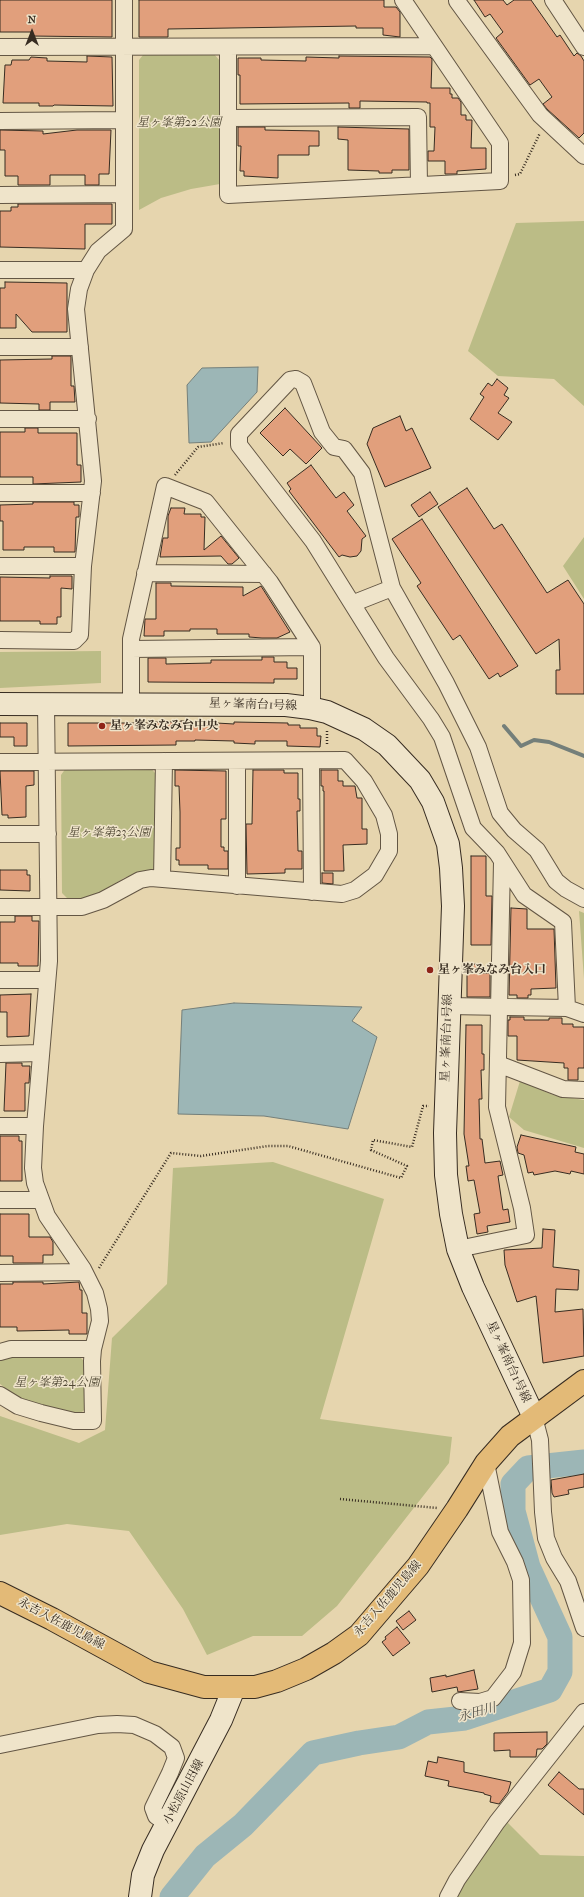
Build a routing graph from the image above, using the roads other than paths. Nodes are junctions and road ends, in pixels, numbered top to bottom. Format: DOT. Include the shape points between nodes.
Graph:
graph roads {
  1 [pos="124,0"];
  2 [pos="403,0"];
  3 [pos="458,0"];
  4 [pos="552,0"];
  5 [pos="434,46"];
  6 [pos="0,47"];
  7 [pos="124,47"];
  8 [pos="228,47"];
  9 [pos="584,47"];
  10 [pos="228,118"];
  11 [pos="124,120"];
  12 [pos="0,121"];
  13 [pos="584,156"];
  14 [pos="419,185"];
  15 [pos="124,194"];
  16 [pos="0,195"];
  17 [pos="0,270"];
  18 [pos="86,270"];
  19 [pos="80,346"];
  20 [pos="0,347"];
  21 [pos="0,419"];
  22 [pos="88,419"];
  23 [pos="92,492"];
  24 [pos="0,493"];
  25 [pos="0,566"];
  26 [pos="83,566"];
  27 [pos="145,573"];
  28 [pos="264,574"];
  29 [pos="392,588"];
  30 [pos="354,604"];
  31 [pos="0,640"];
  32 [pos="312,647"];
  33 [pos="131,649"];
  34 [pos="0,704"];
  35 [pos="46,704"];
  36 [pos="131,704"];
  37 [pos="319,710"];
  38 [pos="311,760"];
  39 [pos="47,761"];
  40 [pos="164,761"];
  41 [pos="237,761"];
  42 [pos="0,762"];
  43 [pos="0,834"];
  44 [pos="48,834"];
  45 [pos="502,862"];
  46 [pos="162,879"];
  47 [pos="237,886"];
  48 [pos="312,892"];
  49 [pos="584,899"];
  50 [pos="0,907"];
  51 [pos="49,907"];
  52 [pos="0,980"];
  53 [pos="47,980"];
  54 [pos="448,1006"];
  55 [pos="499,1007"];
  56 [pos="566,1008"];
  57 [pos="584,1014"];
  58 [pos="40,1053"];
  59 [pos="0,1054"];
  60 [pos="498,1064"];
  61 [pos="584,1090"];
  62 [pos="0,1126"];
  63 [pos="35,1126"];
  64 [pos="0,1200"];
  65 [pos="41,1200"];
  66 [pos="458,1249"];
  67 [pos="0,1272"];
  68 [pos="87,1277"];
  69 [pos="93,1349"];
  70 [pos="0,1352"];
  71 [pos="584,1380"];
  72 [pos="0,1395"];
  73 [pos="534,1417"];
  74 [pos="486,1463"];
  75 [pos="0,1593"];
  76 [pos="584,1628"];
  77 [pos="234,1688"];
  78 [pos="460,1701"];
  79 [pos="584,1712"];
  80 [pos="0,1745"];
  81 [pos="171,1817"];
  82 [pos="140,1897"];
  83 [pos="448,1897"];
  1 -- 7 [label="street"];
  2 -- 5 [label="street"];
  3 -- 13 [label="street" via="535,109"];
  4 -- 9 [label="street"];
  5 -- 8 [label="street"];
  5 -- 14 [label="street" via="500,143 500,181"];
  6 -- 7 [label="street"];
  7 -- 8 [label="street"];
  7 -- 11 [label="street"];
  8 -- 10 [label="street"];
  10 -- 14 [label="street" via="418,117"];
  10 -- 14 [label="street" via="228,195"];
  11 -- 12 [label="street"];
  11 -- 15 [label="street"];
  15 -- 16 [label="street"];
  15 -- 18 [label="street" via="124,229 98,251"];
  17 -- 18 [label="street"];
  18 -- 19 [label="street" via="79,289 76,309"];
  19 -- 20 [label="street"];
  19 -- 22 [label="street"];
  21 -- 22 [label="street"];
  22 -- 23 [label="street"];
  23 -- 24 [label="street"];
  23 -- 26 [label="street"];
  25 -- 26 [label="street"];
  26 -- 31 [label="street" via="80,635 74,641"];
  27 -- 28 [label="street"];
  27 -- 28 [label="street" via="165,486 206,502"];
  27 -- 33 [label="street"];
  28 -- 32 [label="street"];
  29 -- 30 [label="street"];
  29 -- 30 [label="street" via="362,473 344,449 334,447 322,432 303,383 296,379 290,380 239,434 239,445 313,541"];
  29 -- 49 [label="street" via="446,683 478,747 500,813 514,830 537,850 556,881"];
  30 -- 45 [label="street" via="386,658 442,738 473,828 498,853"];
  32 -- 33 [label="street"];
  32 -- 37 [label="street"];
  33 -- 36 [label="street"];
  34 -- 35 [label="street, 星ヶ峯南台1号線"];
  35 -- 36 [label="street, 星ヶ峯南台1号線"];
  35 -- 39 [label="street"];
  36 -- 37 [label="street, 星ヶ峯南台1号線" via="286,705"];
  37 -- 54 [label="street, 星ヶ峯南台1号線" via="364,729 387,745 420,780 434,802 448,844 451,868 453,906"];
  38 -- 41 [label="street"];
  38 -- 48 [label="street"];
  38 -- 48 [label="street" via="345,760 364,781 384,815 389,834 389,850 375,876 355,890 342,894"];
  39 -- 40 [label="street"];
  39 -- 42 [label="street"];
  39 -- 44 [label="street"];
  40 -- 41 [label="street"];
  40 -- 46 [label="street"];
  41 -- 47 [label="street"];
  43 -- 44 [label="street"];
  44 -- 51 [label="street"];
  45 -- 55 [label="street"];
  45 -- 56 [label="street" via="524,895 563,922"];
  46 -- 47 [label="street"];
  46 -- 51 [label="street" via="140,880 103,900 82,907"];
  47 -- 48 [label="street"];
  50 -- 51 [label="street"];
  51 -- 53 [label="street"];
  52 -- 53 [label="street"];
  53 -- 58 [label="street"];
  54 -- 55 [label="street"];
  54 -- 66 [label="street, 星ヶ峯南台1号線" via="446,1175"];
  55 -- 56 [label="street"];
  55 -- 60 [label="street"];
  56 -- 57 [label="street"];
  58 -- 59 [label="street"];
  58 -- 63 [label="street"];
  60 -- 61 [label="street" via="563,1089"];
  60 -- 66 [label="street" via="498,1116 522,1208 526,1235"];
  62 -- 63 [label="street"];
  63 -- 65 [label="street" via="33,1168"];
  64 -- 65 [label="street"];
  65 -- 68 [label="street" via="47,1216"];
  66 -- 73 [label="street, 星ヶ峯南台1号線" via="472,1287"];
  67 -- 68 [label="street"];
  68 -- 69 [label="street" via="96,1298 100,1321"];
  69 -- 70 [label="street" via="11,1349"];
  69 -- 72 [label="street" via="93,1421 74,1421 41,1413 18,1406"];
  71 -- 73 [label="main road, 永吉入佐鹿児島線"];
  73 -- 74 [label="main road, 永吉入佐鹿児島線" via="510,1436"];
  73 -- 76 [label="street" via="540,1440 546,1538 570,1586"];
  74 -- 77 [label="main road, 永吉入佐鹿児島線" via="418,1566 359,1635 306,1669 278,1681 255,1687"];
  74 -- 78 [label="street" via="500,1532 521,1580 522,1643 513,1672 493,1698 480,1702"];
  75 -- 77 [label="main road, 永吉入佐鹿児島線" via="52,1618 149,1672 204,1687"];
  77 -- 81 [label="street, 小松原山田線" via="221,1720"];
  79 -- 83 [label="street" via="497,1822"];
  80 -- 81 [label="street" via="98,1726 134,1724 155,1734 172,1747 176,1758 152,1808 156,1816"];
  81 -- 82 [label="street, 小松原山田線" via="152,1850 143,1875"];
}
